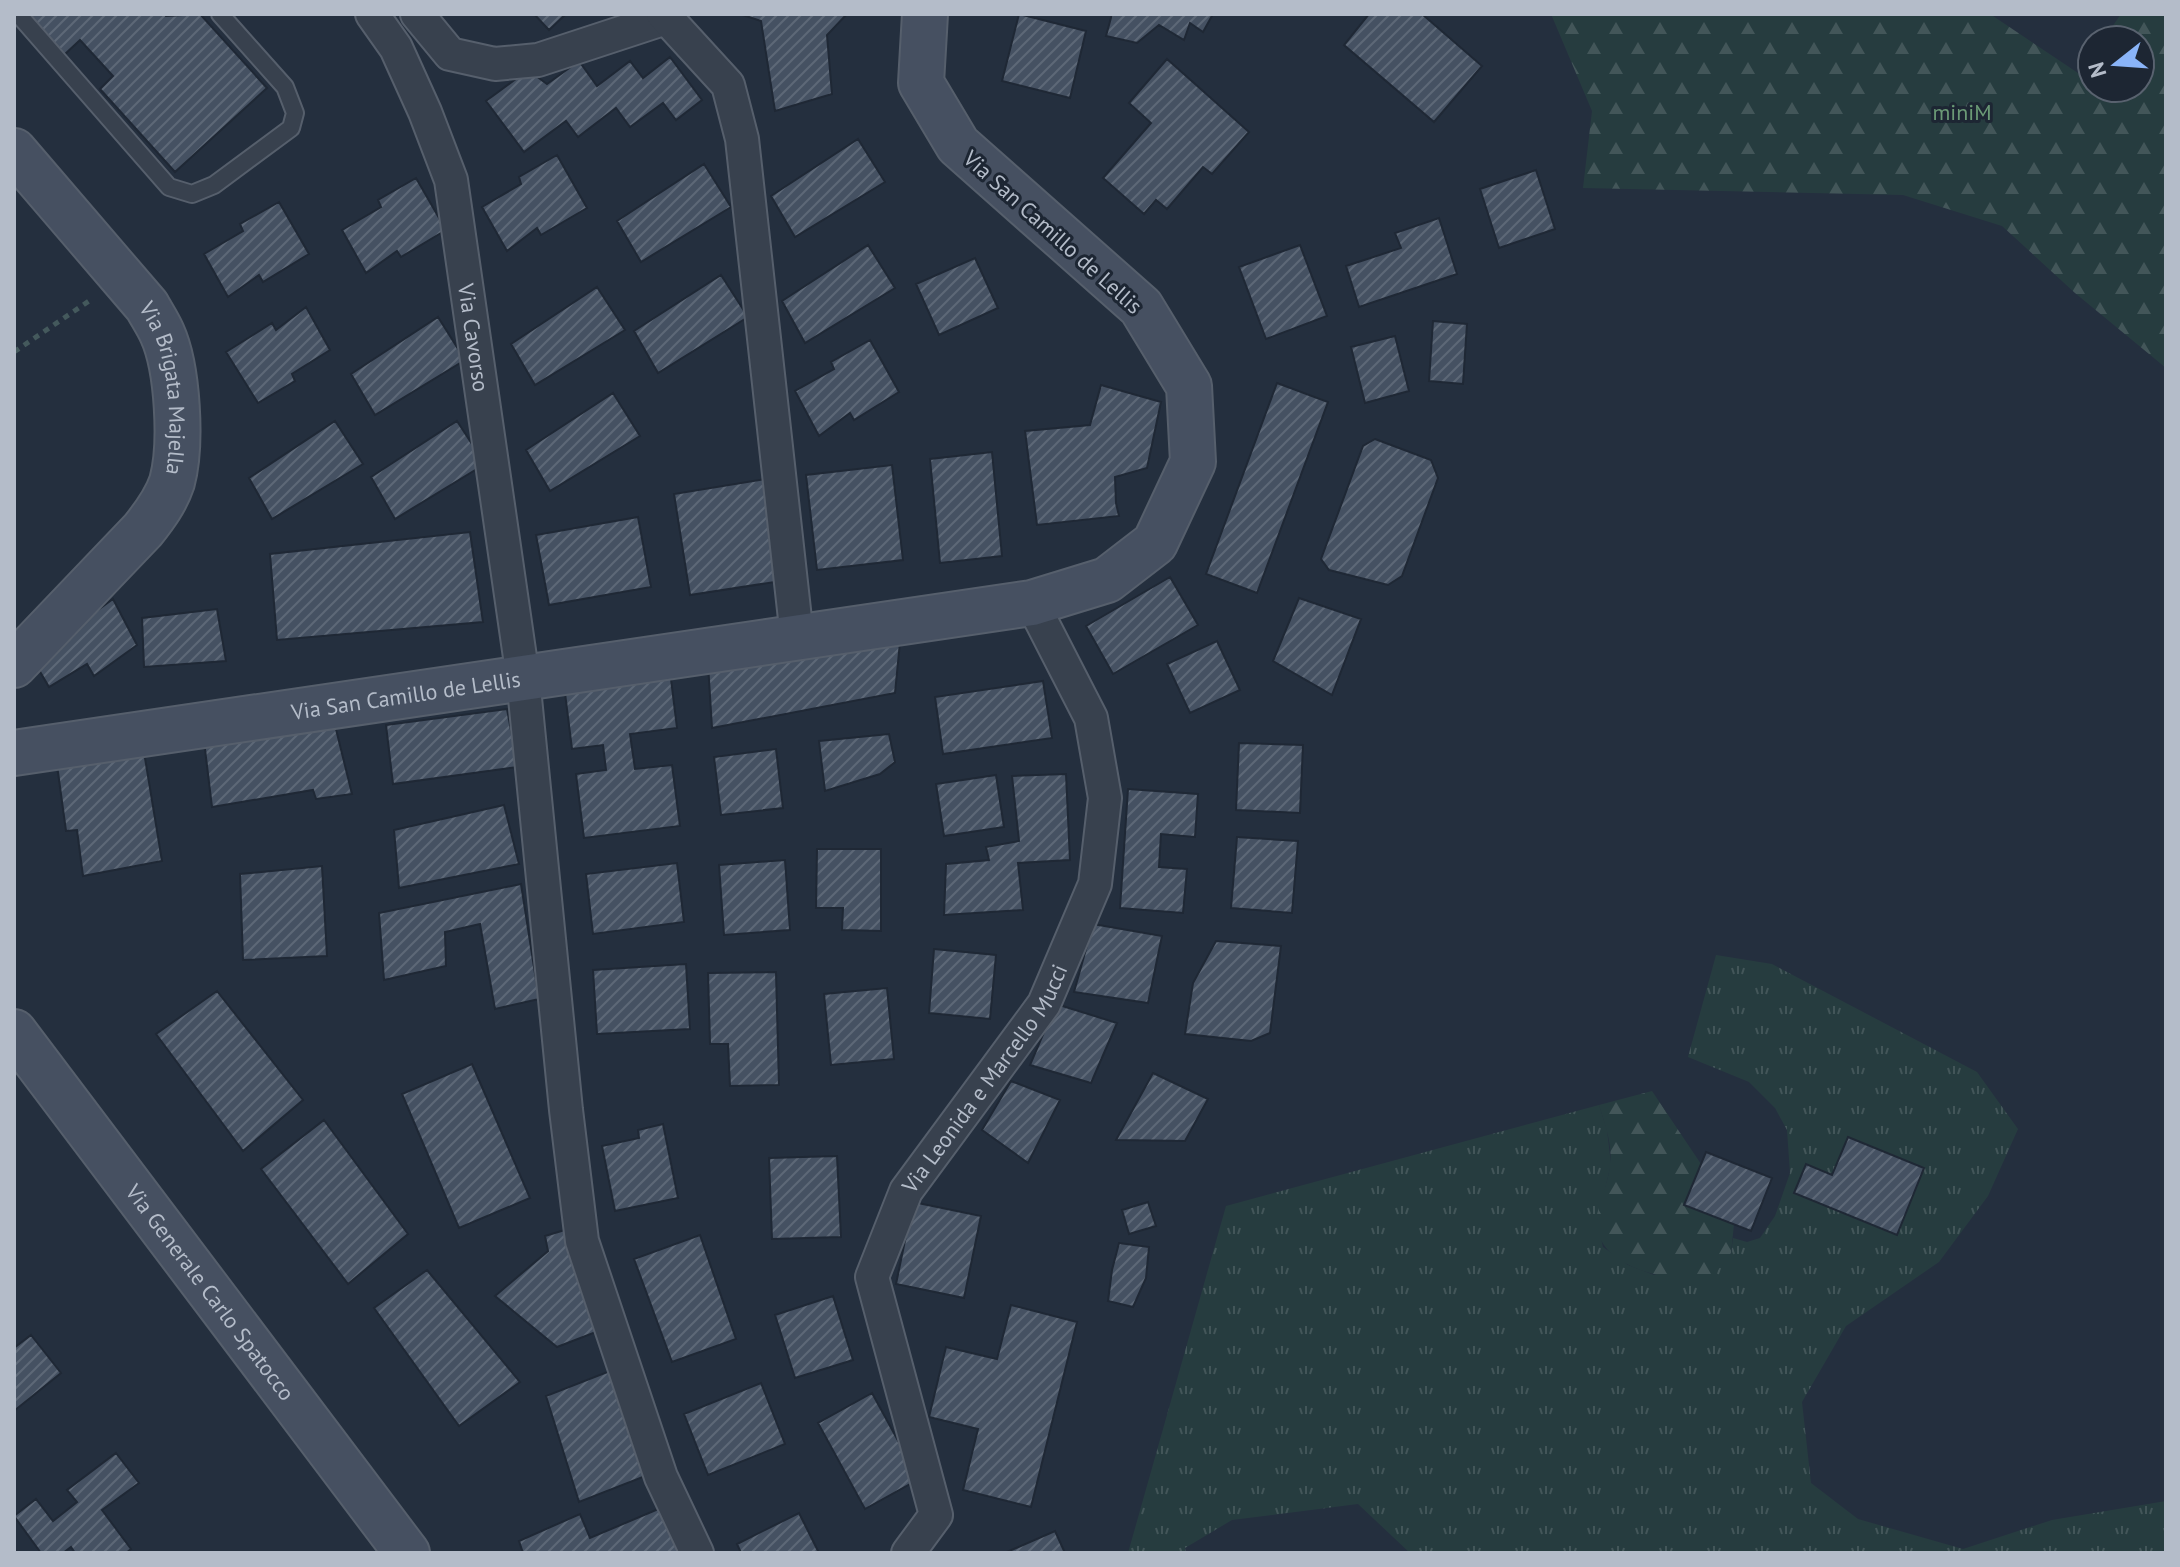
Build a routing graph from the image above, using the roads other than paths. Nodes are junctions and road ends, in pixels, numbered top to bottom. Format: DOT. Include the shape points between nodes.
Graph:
graph roads {
  1 [pos="18,14"];
  2 [pos="220,14"];
  3 [pos="372,14"];
  4 [pos="417,14"];
  5 [pos="925,14"];
  6 [pos="665,16"];
  7 [pos="14,151"];
  8 [pos="1032,603"];
  9 [pos="797,637"];
  10 [pos="14,665"];
  11 [pos="523,678"];
  12 [pos="14,753"];
  13 [pos="14,1032"];
  14 [pos="407,1553"];
  15 [pos="697,1553"];
  16 [pos="908,1553"];
  1 -- 2 [label="lane" via="169,187 192,194 214,185 291,128 295,113 285,87"];
  3 -- 11 [label="street, Via Cavorso" via="396,48 451,180"];
  4 -- 6 [label="street" via="450,54 495,64 538,60"];
  5 -- 8 [label="street, Via San Camillo de Lellis" via="921,83 958,145 1141,307 1189,386 1193,462 1155,543 1107,580"];
  6 -- 9 [label="street" via="728,85 742,139"];
  7 -- 10 [label="street, Via Brigata Majella" via="147,306 163,335 173,371 177,417 172,481 161,507"];
  8 -- 9 [label="street, Via San Camillo de Lellis"];
  8 -- 16 [label="street, Via Leonida e Marcello Mucci" via="1091,718 1105,798 1095,884 1044,1004 906,1191 872,1277 936,1515"];
  9 -- 11 [label="street, Via San Camillo de Lellis"];
  11 -- 12 [label="street, Via San Camillo de Lellis"];
  11 -- 15 [label="street" via="582,1241 661,1477"];
  13 -- 14 [label="street, Via Generale Carlo Spatocco"];
}
